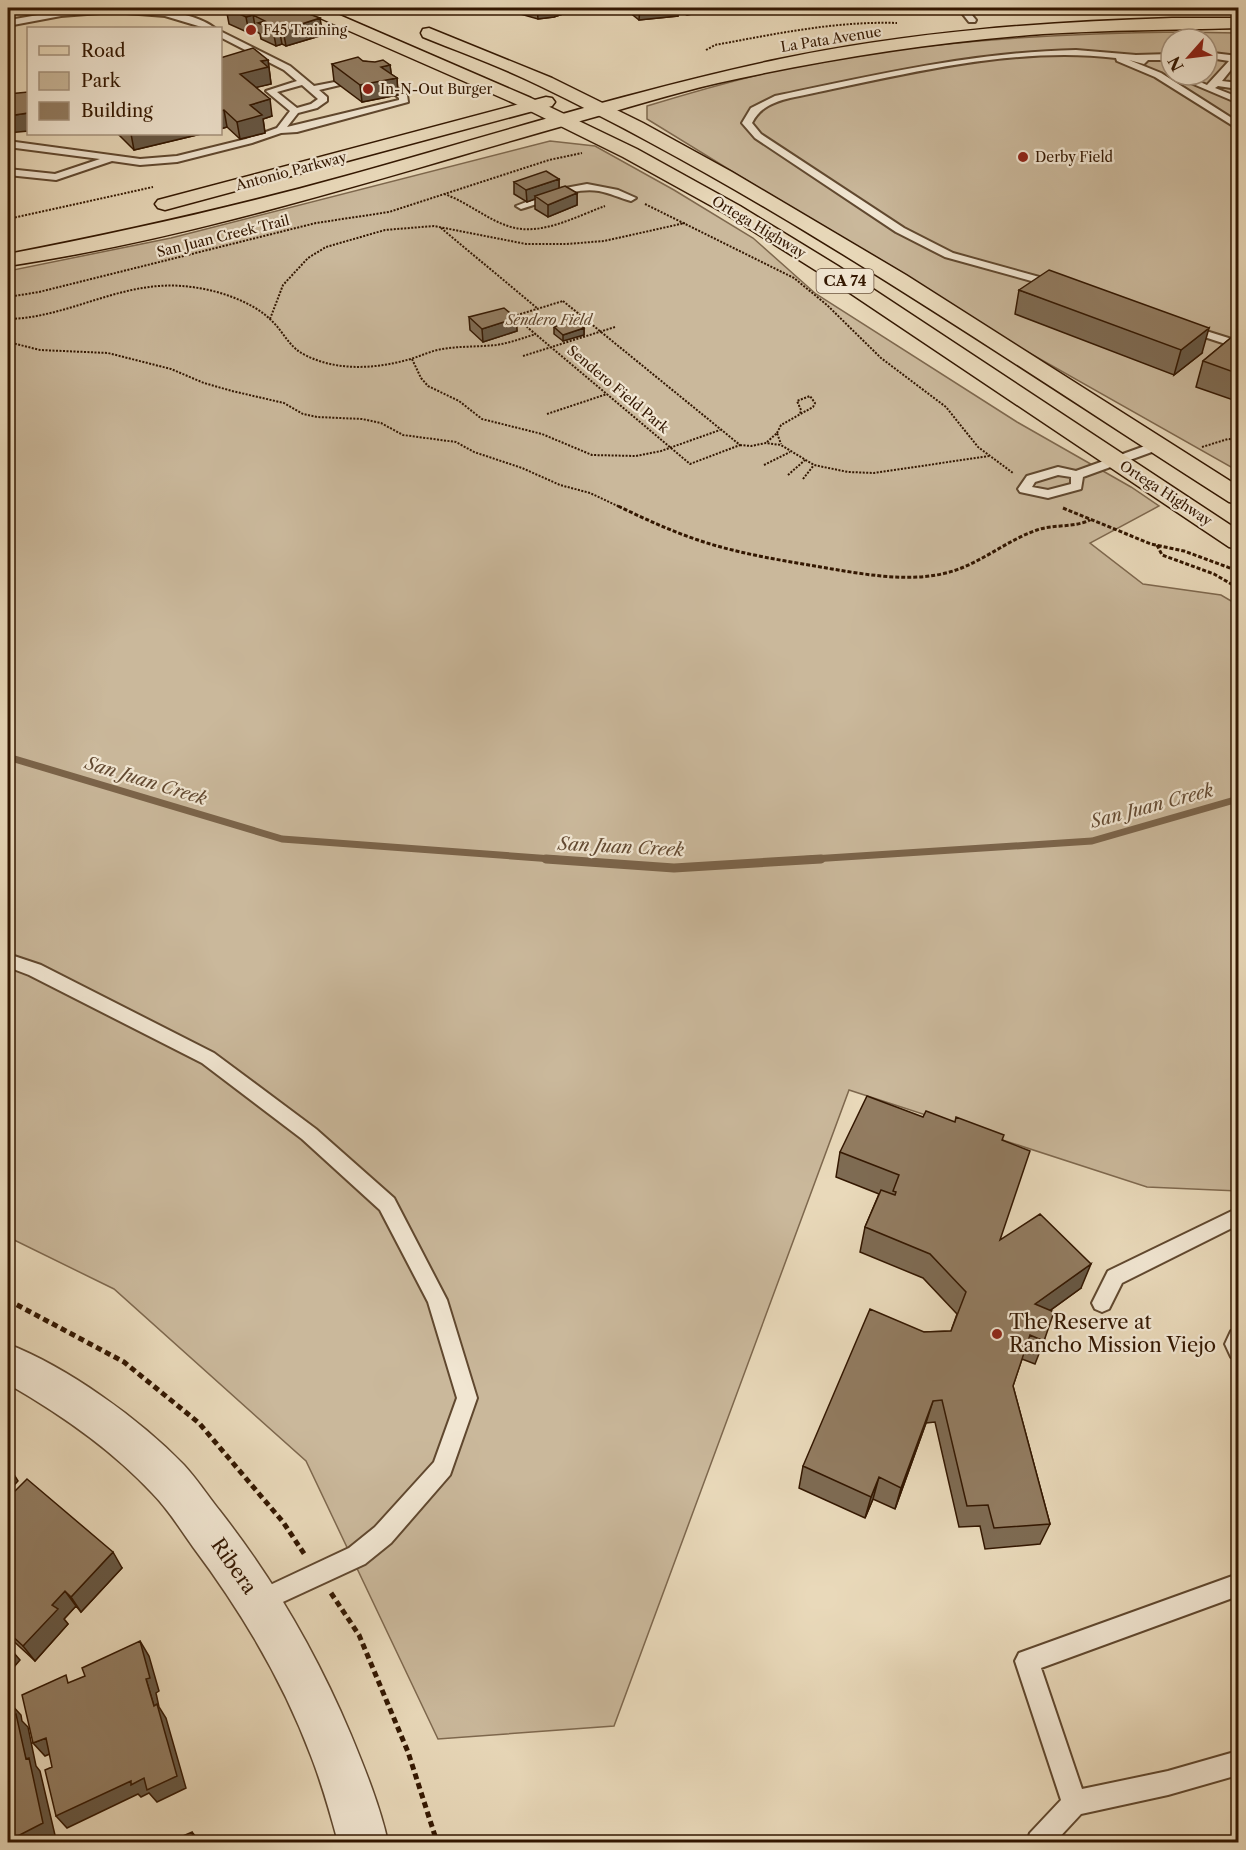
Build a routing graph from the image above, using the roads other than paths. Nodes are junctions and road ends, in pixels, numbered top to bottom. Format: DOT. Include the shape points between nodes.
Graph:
graph roads {
  1 [pos="56,8"];
  2 [pos="310,8"];
  3 [pos="124,11"];
  4 [pos="1239,13"];
  5 [pos="64,14"];
  6 [pos="967,14"];
  7 [pos="95,20"];
  8 [pos="9,21"];
  9 [pos="1239,23"];
  10 [pos="208,27"];
  11 [pos="417,28"];
  12 [pos="866,32"];
  13 [pos="222,34"];
  14 [pos="926,40"];
  15 [pos="1106,53"];
  16 [pos="264,55"];
  17 [pos="1159,57"];
  18 [pos="1136,58"];
  19 [pos="1219,58"];
  20 [pos="249,59"];
  21 [pos="1237,59"];
  22 [pos="1159,68"];
  23 [pos="1219,78"];
  24 [pos="380,79"];
  25 [pos="337,83"];
  26 [pos="309,86"];
  27 [pos="1219,86"];
  28 [pos="1239,86"];
  29 [pos="1214,87"];
  30 [pos="597,88"];
  31 [pos="573,95"];
  32 [pos="1239,100"];
  33 [pos="533,105"];
  34 [pos="601,109"];
  35 [pos="295,111"];
  36 [pos="564,120"];
  37 [pos="1239,126"];
  38 [pos="280,130"];
  39 [pos="8,144"];
  40 [pos="112,158"];
  41 [pos="8,172"];
  42 [pos="631,198"];
  43 [pos="521,206"];
  44 [pos="146,209"];
  45 [pos="8,260"];
  46 [pos="1062,287"];
  47 [pos="1172,323"];
  48 [pos="1239,345"];
  49 [pos="1167,452"];
  50 [pos="1115,461"];
  51 [pos="1077,475"];
  52 [pos="1239,497"];
  53 [pos="1239,541"];
  54 [pos="8,960"];
  55 [pos="1239,1216"];
  56 [pos="1102,1303"];
  57 [pos="1239,1338"];
  58 [pos="1239,1350"];
  59 [pos="8,1363"];
  60 [pos="1239,1585"];
  61 [pos="259,1602"];
  62 [pos="1239,1763"];
  63 [pos="1074,1803"];
  64 [pos="363,1842"];
  65 [pos="1039,1842"];
  1 -- 5 [label="lane"];
  2 -- 33 [label="main road, Ortega Highway / CA 74"];
  3 -- 5 [label="lane"];
  3 -- 7 [label="lane"];
  3 -- 10 [label="lane" via="173,15"];
  4 -- 6 [label="main road, La Pata Avenue"];
  5 -- 8 [label="lane"];
  6 -- 12 [label="main road, La Pata Avenue"];
  6 -- 14 [label="main road" via="974,25 938,33"];
  9 -- 14 [label="main road, La Pata Avenue" via="1123,23"];
  11 -- 31 [label="main road, Ortega Highway / CA 74"];
  13 -- 16 [label="lane"];
  14 -- 34 [label="main road, La Pata Avenue" via="777,65"];
  15 -- 18 [label="lane"];
  15 -- 37 [label="lane" via="1158,75"];
  15 -- 46 [label="lane" via="1054,52 993,58 834,87 775,99 754,110 747,123 758,136 900,231 949,255"];
  16 -- 20 [label="lane"];
  16 -- 26 [label="lane"];
  17 -- 18 [label="lane"];
  18 -- 22 [label="lane"];
  19 -- 21 [label="lane"];
  21 -- 23 [label="lane"];
  24 -- 38 [label="lane" via="404,97 403,102"];
  25 -- 26 [label="lane"];
  26 -- 35 [label="lane" via="324,99"];
  26 -- 35 [label="lane" via="270,91"];
  27 -- 28 [label="lane"];
  29 -- 32 [label="lane"];
  30 -- 31 [label="main road"];
  31 -- 33 [label="main road, Antonio Parkway"];
  31 -- 34 [label="main road, Ortega Highway / CA 74"];
  33 -- 36 [label="main road, Ortega Highway / CA 74"];
  33 -- 44 [label="main road, Antonio Parkway"];
  34 -- 36 [label="main road, La Pata Avenue"];
  34 -- 49 [label="main road, Ortega Highway / CA 74" via="804,221"];
  35 -- 38 [label="lane"];
  36 -- 45 [label="main road, Antonio Parkway" via="259,204"];
  36 -- 50 [label="main road, Ortega Highway / CA 74" via="736,212"];
  38 -- 40 [label="lane" via="177,159 140,162"];
  39 -- 40 [label="lane"];
  40 -- 41 [label="lane" via="56,177"];
  42 -- 43 [label="lane" via="589,185"];
  47 -- 48 [label="lane"];
  49 -- 50 [label="lane"];
  49 -- 52 [label="main road, Ortega Highway / CA 74"];
  50 -- 51 [label="lane"];
  50 -- 53 [label="main road, Ortega Highway / CA 74"];
  51 -- 51 [label="lane" via="1077,486 1048,494 1024,489 1031,479 1058,471"];
  54 -- 61 [label="lane" via="208,1058 309,1134 387,1204 437,1300 467,1398 442,1468 383,1535 357,1556"];
  55 -- 56 [label="lane" via="1115,1277"];
  57 -- 58 [label="lane" via="1235,1344"];
  59 -- 61 [label="street, Ribera" via="104,1422 164,1475"];
  60 -- 63 [label="lane" via="1027,1661"];
  61 -- 64 [label="street, Ribera" via="315,1704"];
  62 -- 63 [label="lane"];
  63 -- 65 [label="lane"];
}
